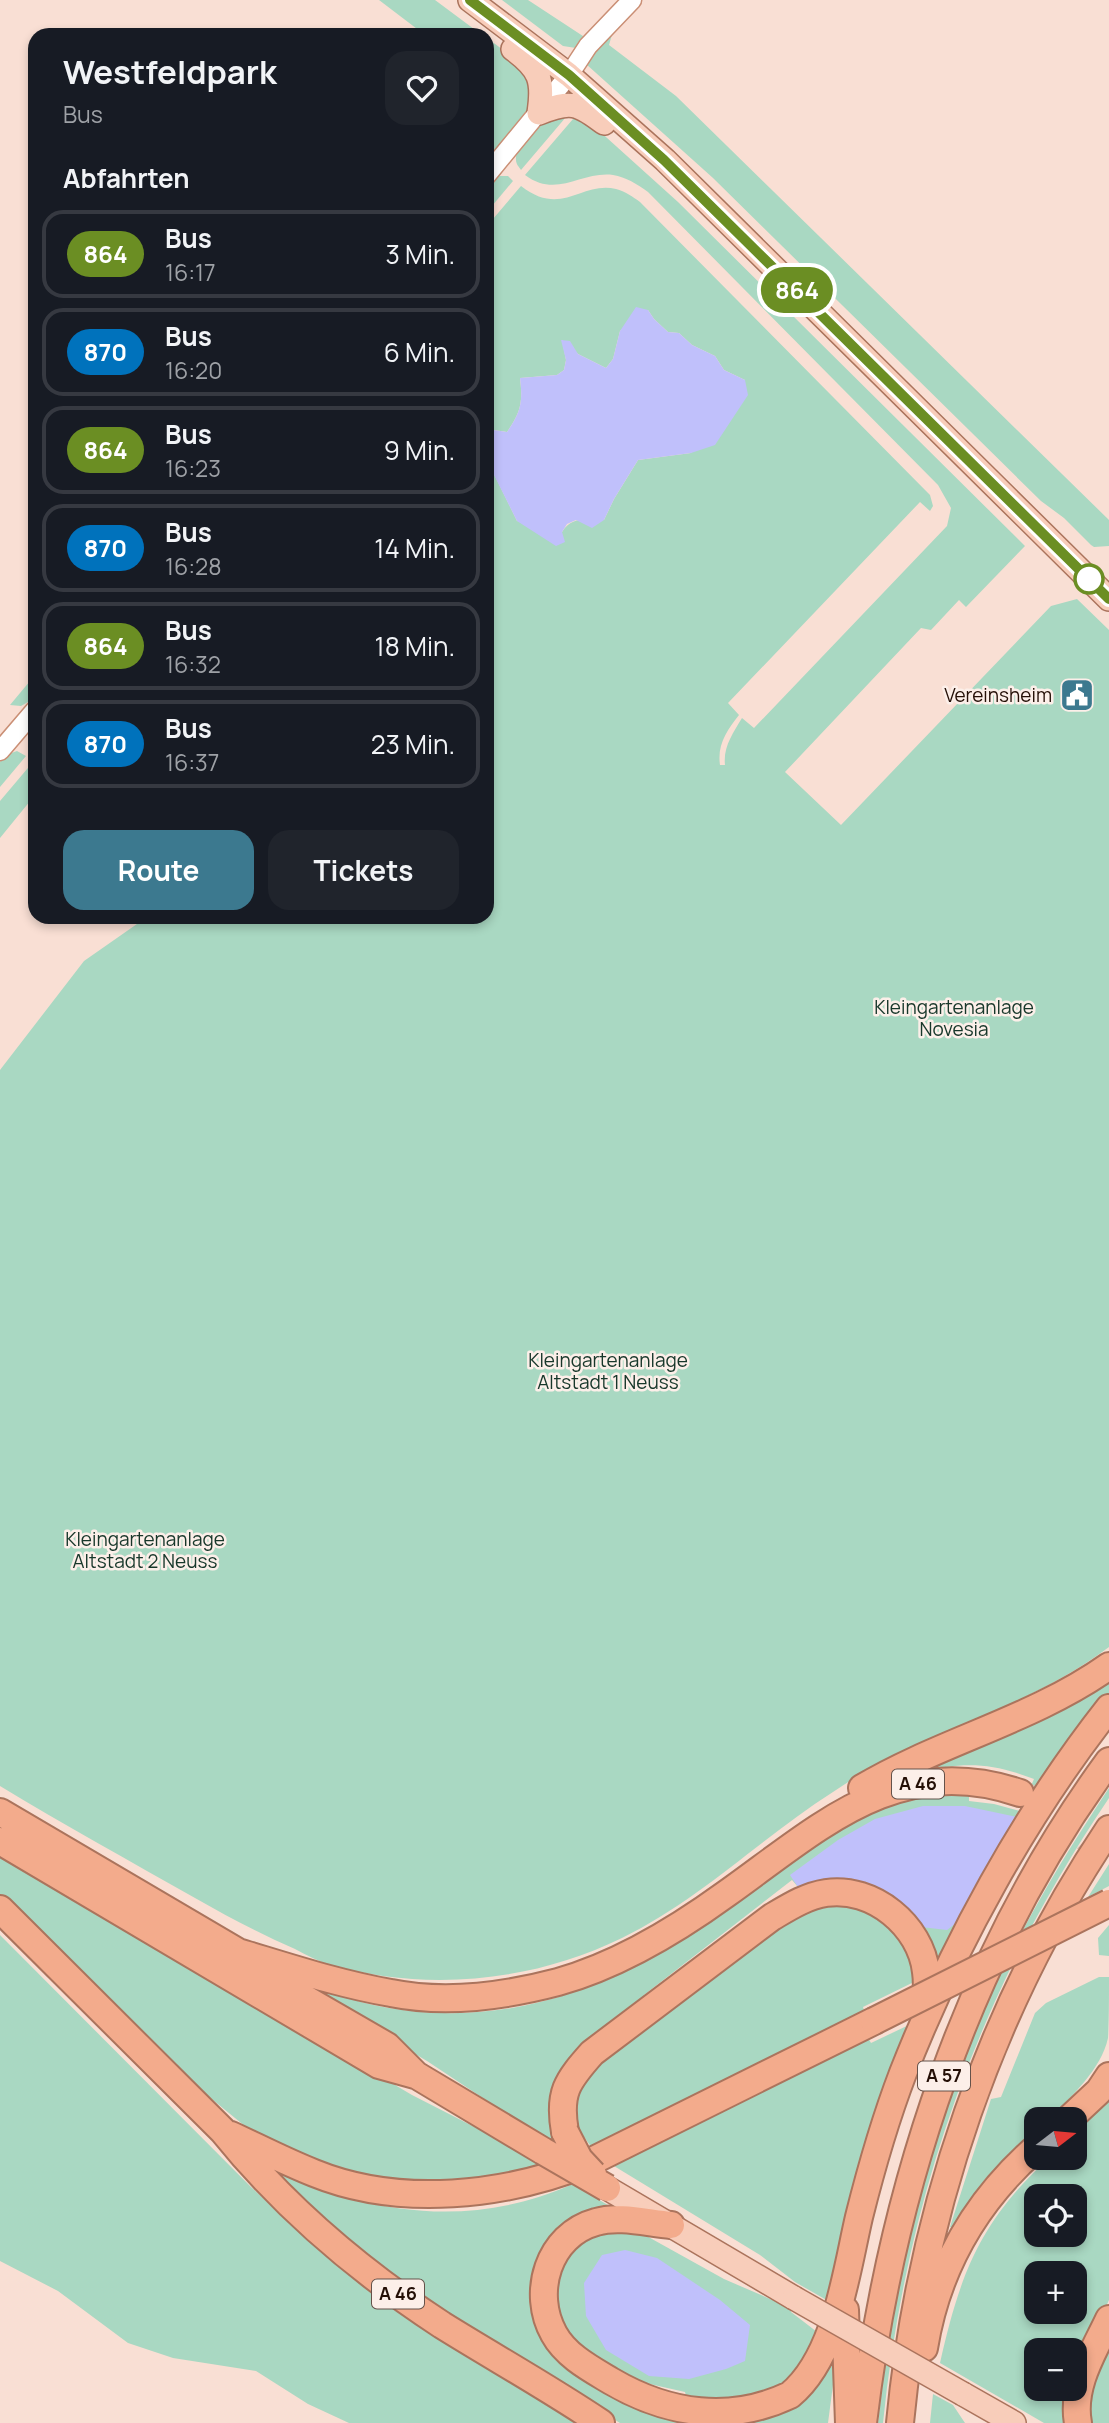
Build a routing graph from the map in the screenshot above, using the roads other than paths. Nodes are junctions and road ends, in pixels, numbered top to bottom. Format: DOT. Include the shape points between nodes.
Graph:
graph roads {
  1 [pos="460,0"];
  2 [pos="470,0"];
  3 [pos="632,0"];
  4 [pos="485,28"];
  5 [pos="494,35"];
  6 [pos="569,75"];
  7 [pos="539,113"];
  8 [pos="494,166"];
  9 [pos="727,220"];
  10 [pos="1109,598"];
  11 [pos="28,718"];
  12 [pos="0,751"];
  13 [pos="1109,1666"];
  14 [pos="1109,1708"];
  15 [pos="1109,1761"];
  16 [pos="1020,1793"];
  17 [pos="0,1812"];
  18 [pos="822,1823"];
  19 [pos="1109,1829"];
  20 [pos="0,1840"];
  21 [pos="1109,1903"];
  22 [pos="0,1909"];
  23 [pos="237,1952"];
  24 [pos="925,2019"];
  25 [pos="416,2076"];
  26 [pos="1109,2076"];
  27 [pos="1082,2107"];
  28 [pos="223,2131"];
  29 [pos="1024,2160"];
  30 [pos="607,2188"];
  31 [pos="671,2225"];
  32 [pos="846,2273"];
  33 [pos="1109,2319"];
  34 [pos="601,2423"];
  35 [pos="849,2423"];
  36 [pos="863,2423"];
  37 [pos="900,2423"];
  38 [pos="916,2423"];
  39 [pos="1014,2423"];
  40 [pos="1078,2423"];
  1 -- 4 [label="main road"];
  2 -- 6 [label="main road"];
  3 -- 6 [label="street" via="588,46"];
  5 -- 7 [label="main road" via="538,73"];
  6 -- 7 [label="street"];
  6 -- 9 [label="main road"];
  7 -- 8 [label="street"];
  7 -- 9 [label="main road" via="570,104 582,107 706,216"];
  9 -- 10 [label="main road"];
  11 -- 12 [label="street"];
  13 -- 18 [label="highway" via="1014,1719 880,1777 839,1802"];
  14 -- 24 [label="highway" via="1008,1858"];
  15 -- 36 [label="highway, A 57" via="1014,1914 940,2086 888,2267"];
  16 -- 18 [label="highway, A 46" via="971,1781 930,1781 861,1802"];
  17 -- 23 [label="highway, A 46"];
  18 -- 23 [label="highway, A 46" via="657,1939 559,1982 518,1991 431,1998 392,1994"];
  19 -- 37 [label="highway, A 57" via="1046,1933 1009,2009 962,2131 920,2281"];
  20 -- 25 [label="highway" via="379,2065"];
  21 -- 28 [label="highway, bridge" via="554,2177 463,2193 412,2194 368,2188 316,2174"];
  22 -- 28 [label="highway"];
  23 -- 25 [label="highway" via="297,1994 387,2046"];
  24 -- 30 [label="highway, bridge" via="926,1972 920,1949 896,1916 862,1896 835,1893 796,1903 592,2053 575,2073 562,2096 565,2132 579,2159"];
  24 -- 32 [label="highway" via="879,2144"];
  25 -- 30 [label="highway, bridge"];
  26 -- 27 [label="highway"];
  28 -- 34 [label="highway, A 46" via="281,2195 384,2284"];
  29 -- 38 [label="highway" via="984,2200 944,2274 925,2343"];
  30 -- 31 [label="main road"];
  31 -- 32 [label="highway" via="597,2221 575,2231 546,2269 542,2292 554,2336 571,2355 681,2417 729,2422 771,2409 789,2397 821,2358"];
  31 -- 39 [label="main road, bridge"];
  32 -- 35 [label="highway"];
  33 -- 40 [label="highway" via="1079,2388"];
}
